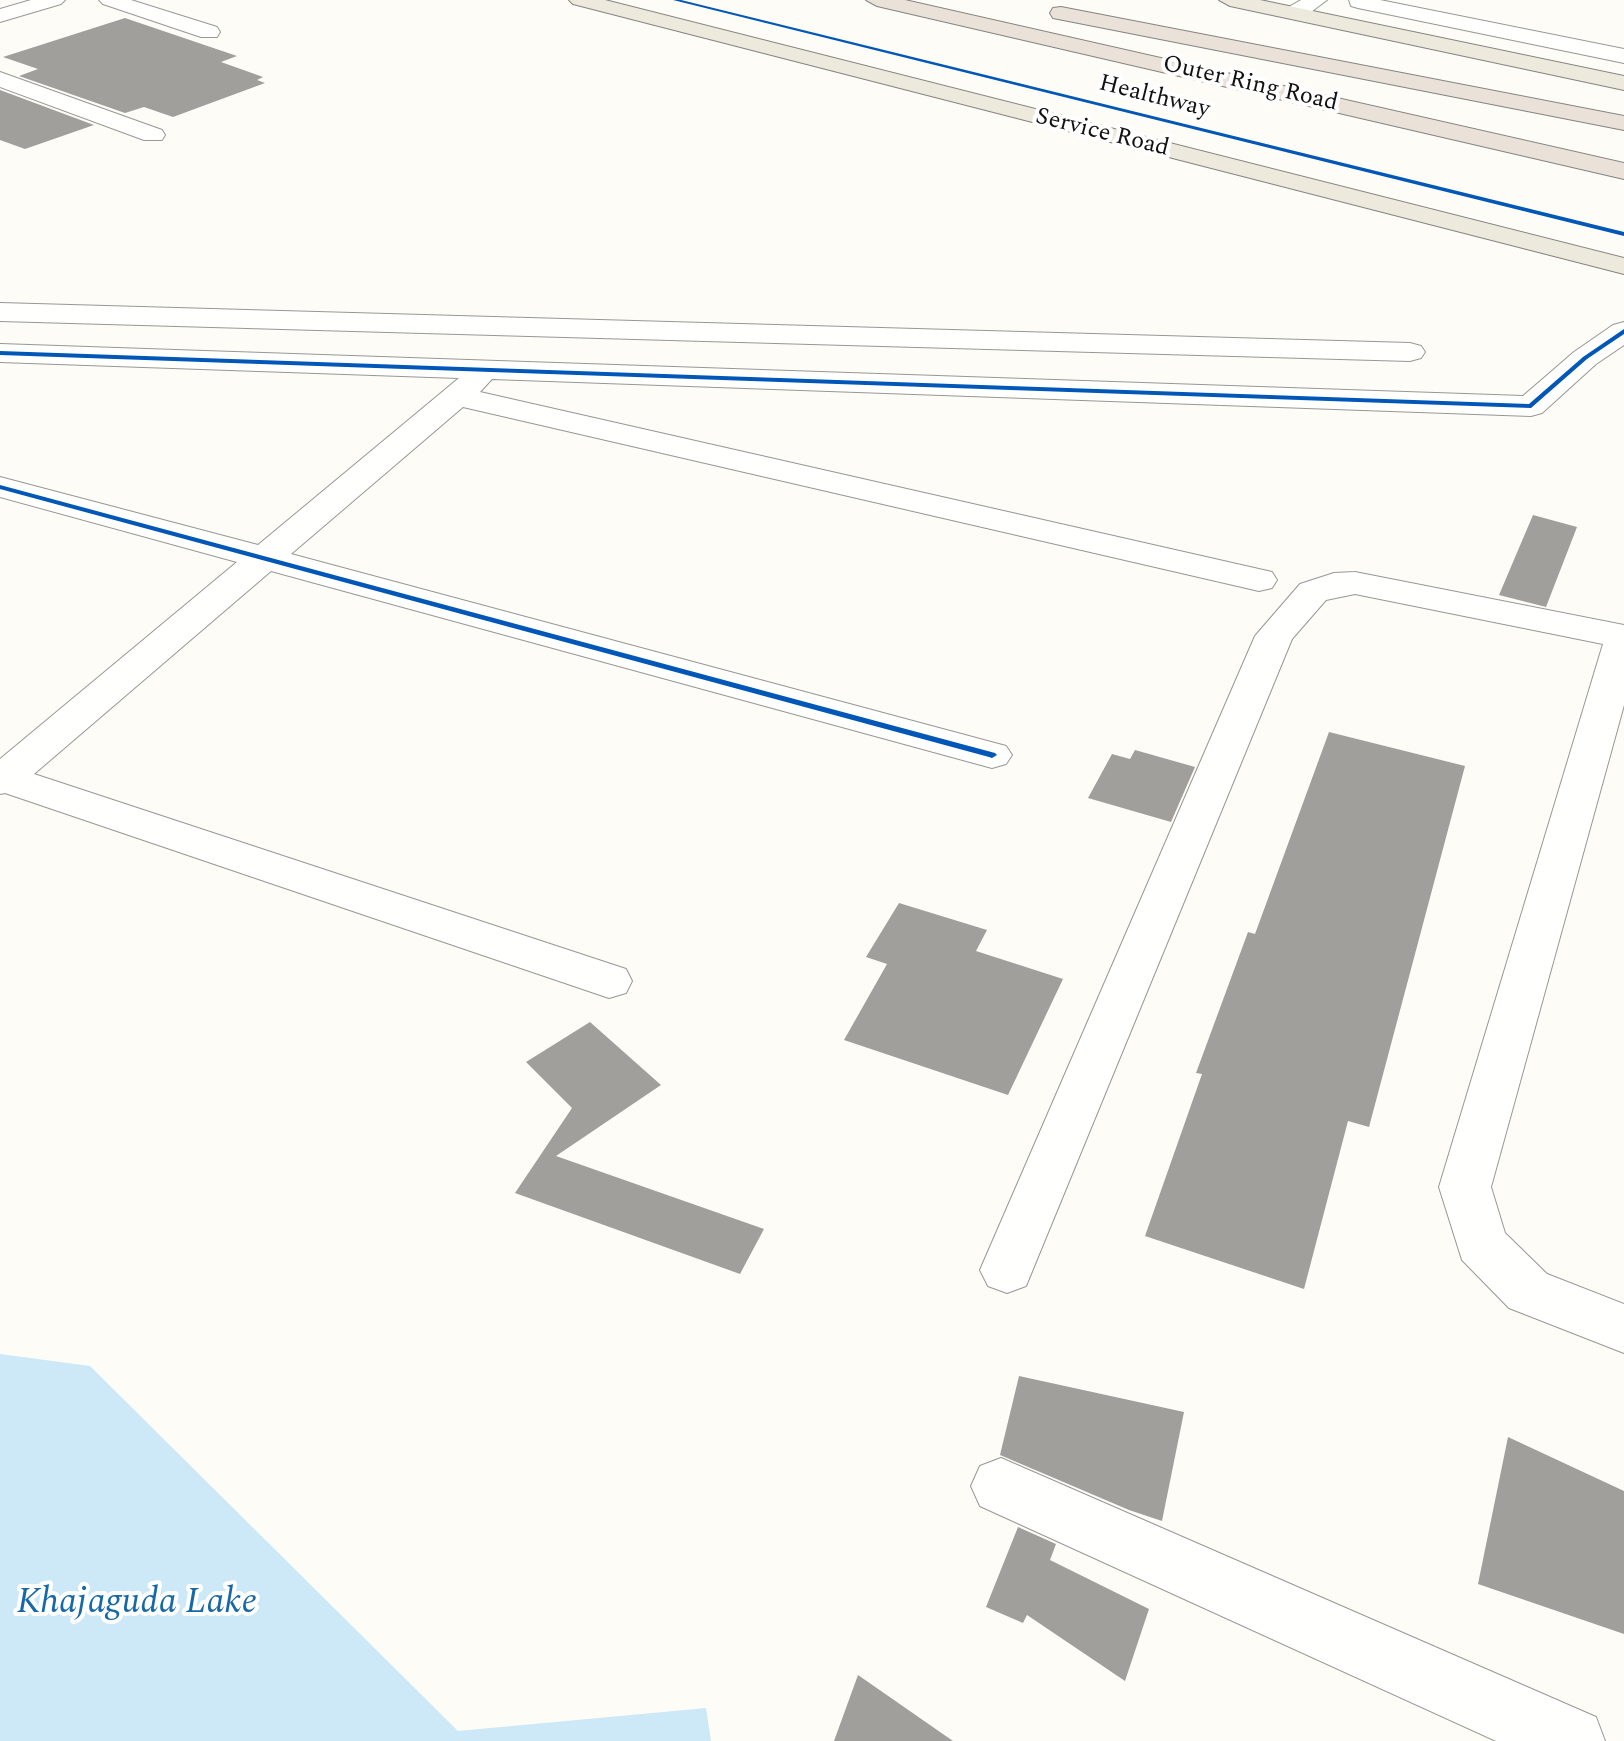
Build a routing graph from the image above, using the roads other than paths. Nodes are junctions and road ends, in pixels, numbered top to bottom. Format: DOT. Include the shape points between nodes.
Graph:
graph roads {
  1 [pos="54,0"];
  2 [pos="110,0"];
  3 [pos="580,0"];
  4 [pos="877,0"];
  5 [pos="1230,0"];
  6 [pos="1316,0"];
  7 [pos="1358,1"];
  8 [pos="1295,13"];
  9 [pos="0,16"];
  10 [pos="1331,20"];
  11 [pos="998,28"];
  12 [pos="209,32"];
  13 [pos="1624,56"];
  14 [pos="0,79"];
  15 [pos="1624,83"];
  16 [pos="1624,123"];
  17 [pos="153,135"];
  18 [pos="1624,143"];
  19 [pos="1624,171"];
  20 [pos="1624,189"];
  21 [pos="1624,266"];
  22 [pos="0,312"];
  23 [pos="1624,331"];
  24 [pos="1339,350"];
  25 [pos="1410,352"];
  26 [pos="0,353"];
  27 [pos="488,370"];
  28 [pos="456,396"];
  29 [pos="1351,400"];
  30 [pos="0,487"];
  31 [pos="264,559"];
  32 [pos="1259,580"];
  33 [pos="1623,636"];
  34 [pos="992,755"];
  35 [pos="1,779"];
  36 [pos="609,981"];
  37 [pos="1007,1270"];
  38 [pos="1624,1329"];
  39 [pos="1001,1486"];
  40 [pos="1572,1741"];
  1 -- 9 [label="street"];
  2 -- 12 [label="street"];
  3 -- 21 [label="main road, Service Road"];
  4 -- 11 [label="highway, Outer Ring Road"];
  5 -- 8 [label="main road"];
  6 -- 8 [label="street"];
  7 -- 10 [label="street"];
  7 -- 13 [label="street"];
  8 -- 10 [label="main road"];
  10 -- 15 [label="main road"];
  11 -- 19 [label="highway, Outer Ring Road"];
  11 -- 20 [label="highway"];
  14 -- 17 [label="street"];
  16 -- 18 [label="highway, Outer Ring Road" via="1035,8"];
  22 -- 24 [label="street"];
  23 -- 29 [label="street" via="1531,406"];
  24 -- 25 [label="street"];
  24 -- 29 [label="street"];
  26 -- 27 [label="street"];
  27 -- 28 [label="street"];
  27 -- 29 [label="street"];
  28 -- 31 [label="street"];
  28 -- 32 [label="street"];
  30 -- 31 [label="street"];
  31 -- 34 [label="street"];
  31 -- 35 [label="street"];
  33 -- 37 [label="street" via="1355,583 1313,592 1274,636"];
  33 -- 38 [label="street" via="1465,1187 1481,1244 1528,1291"];
  35 -- 36 [label="street"];
  39 -- 40 [label="street"];
}
